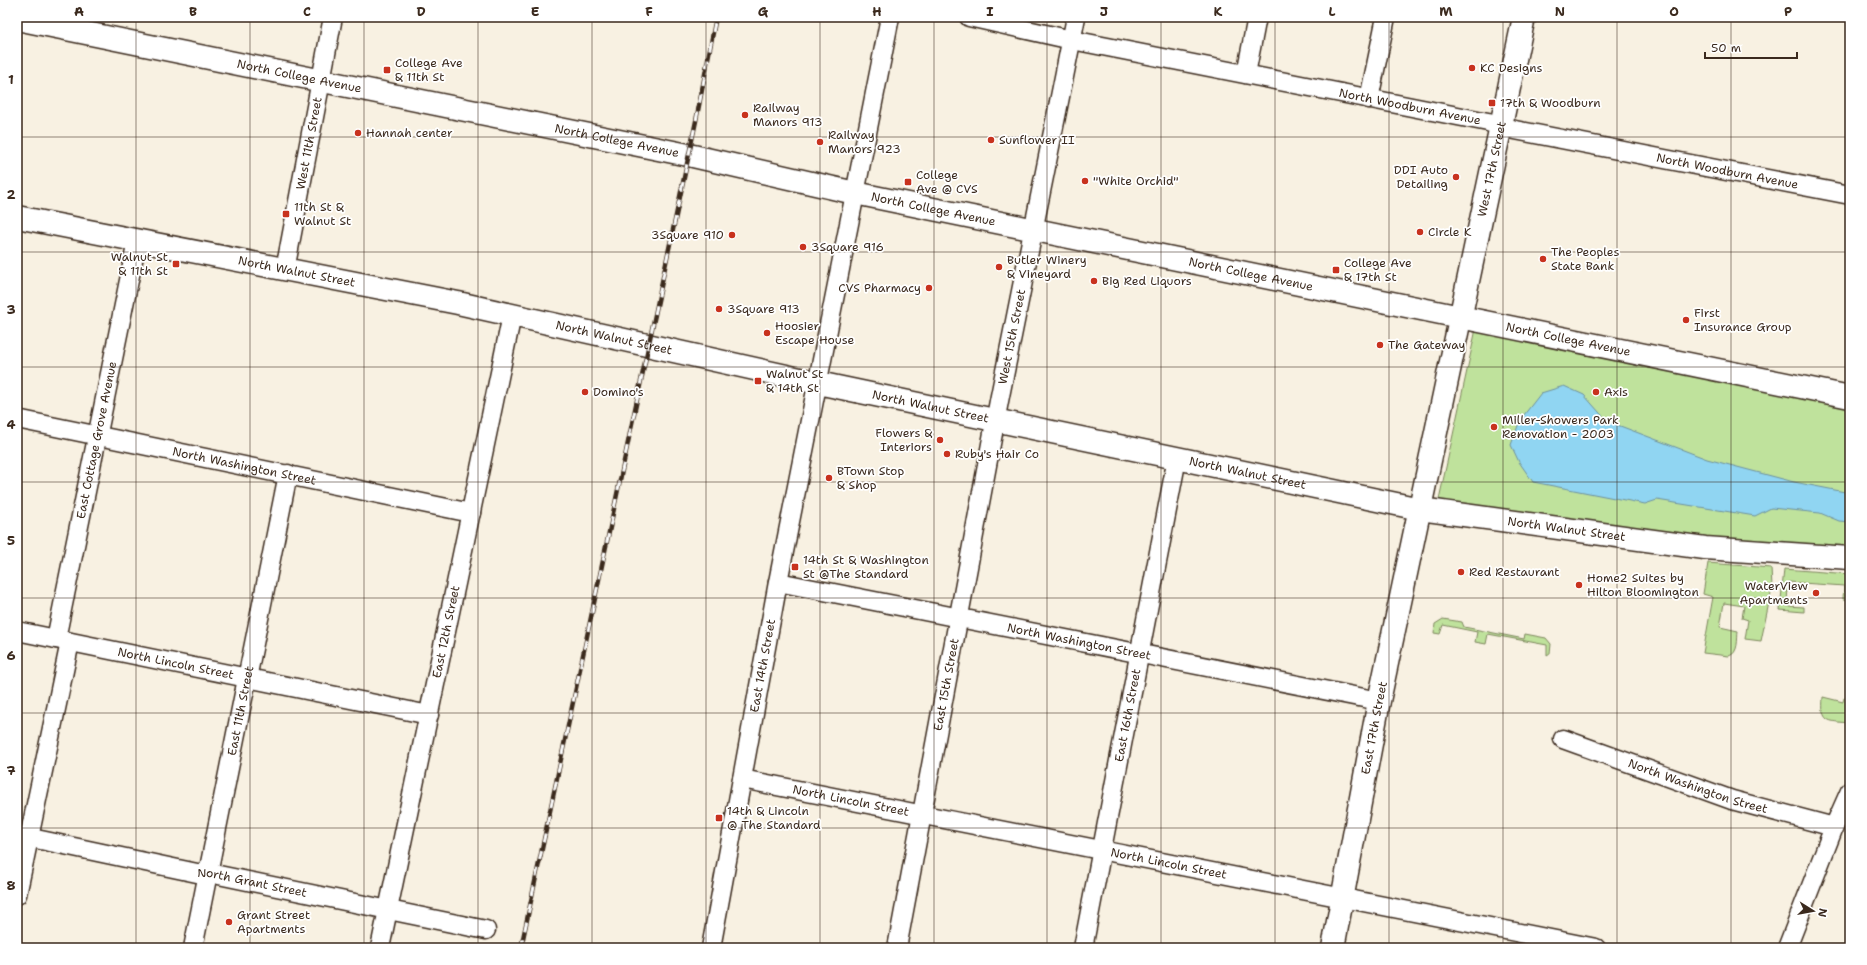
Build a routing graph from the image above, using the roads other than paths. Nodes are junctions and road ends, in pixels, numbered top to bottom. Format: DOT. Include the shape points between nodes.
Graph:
graph roads {
  1 [pos="333,17"];
  2 [pos="890,17"];
  3 [pos="969,17"];
  4 [pos="1076,17"];
  5 [pos="1257,17"];
  6 [pos="1386,17"];
  7 [pos="1524,17"];
  8 [pos="17,19"];
  9 [pos="1072,40"];
  10 [pos="1246,74"];
  11 [pos="321,81"];
  12 [pos="1369,99"];
  13 [pos="1501,125"];
  14 [pos="855,193"];
  15 [pos="1850,195"];
  16 [pos="17,217"];
  17 [pos="1033,229"];
  18 [pos="137,241"];
  19 [pos="285,270"];
  20 [pos="512,315"];
  21 [pos="1460,316"];
  22 [pos="818,383"];
  23 [pos="1850,397"];
  24 [pos="17,419"];
  25 [pos="996,421"];
  26 [pos="97,435"];
  27 [pos="1177,458"];
  28 [pos="288,474"];
  29 [pos="1420,508"];
  30 [pos="471,513"];
  31 [pos="1850,558"];
  32 [pos="778,582"];
  33 [pos="959,618"];
  34 [pos="17,631"];
  35 [pos="63,641"];
  36 [pos="1140,653"];
  37 [pos="247,678"];
  38 [pos="1379,702"];
  39 [pos="429,715"];
  40 [pos="1563,739"];
  41 [pos="742,779"];
  42 [pos="1850,791"];
  43 [pos="921,815"];
  44 [pos="1834,828"];
  45 [pos="23,836"];
  46 [pos="1101,849"];
  47 [pos="209,873"];
  48 [pos="17,895"];
  49 [pos="1343,898"];
  50 [pos="388,910"];
  51 [pos="486,930"];
  52 [pos="193,948"];
  53 [pos="380,948"];
  54 [pos="711,948"];
  55 [pos="896,948"];
  56 [pos="1083,948"];
  57 [pos="1333,948"];
  58 [pos="1596,948"];
  59 [pos="1787,948"];
  1 -- 11 [label="street, West 11th Street"];
  2 -- 14 [label="street, East 14th Street"];
  3 -- 9 [label="street, North Woodburn Avenue"];
  4 -- 9 [label="street, West 15th Street"];
  5 -- 10 [label="street"];
  6 -- 12 [label="street"];
  7 -- 13 [label="main road, West 17th Street"];
  8 -- 11 [label="main road, North College Avenue"];
  9 -- 10 [label="street, North Woodburn Avenue"];
  9 -- 17 [label="street, West 15th Street"];
  10 -- 12 [label="street, North Woodburn Avenue"];
  11 -- 14 [label="main road, North College Avenue" via="693,156"];
  11 -- 19 [label="street, West 11th Street"];
  12 -- 13 [label="street, North Woodburn Avenue"];
  13 -- 15 [label="street, North Woodburn Avenue" via="1515,130"];
  13 -- 21 [label="main road, West 17th Street"];
  14 -- 17 [label="main road, North College Avenue"];
  14 -- 22 [label="street, East 14th Street"];
  16 -- 18 [label="main road, North Walnut Street"];
  17 -- 21 [label="main road, North College Avenue"];
  17 -- 25 [label="street, West 15th Street"];
  18 -- 19 [label="main road, North Walnut Street"];
  18 -- 26 [label="street, East Cottage Grove Avenue"];
  19 -- 20 [label="main road, North Walnut Street"];
  20 -- 22 [label="main road, North Walnut Street"];
  20 -- 30 [label="street, East 12th Street"];
  21 -- 23 [label="main road, North College Avenue"];
  21 -- 29 [label="main road, West 17th Street"];
  22 -- 25 [label="main road, North Walnut Street"];
  22 -- 32 [label="street, East 14th Street"];
  24 -- 26 [label="street, North Washington Street"];
  25 -- 27 [label="main road, North Walnut Street"];
  25 -- 33 [label="street, East 15th Street"];
  26 -- 28 [label="street, North Washington Street"];
  26 -- 35 [label="street, East Cottage Grove Avenue"];
  27 -- 29 [label="main road, North Walnut Street"];
  27 -- 36 [label="street, East 16th Street"];
  28 -- 30 [label="street, North Washington Street"];
  28 -- 37 [label="street, East 11th Street"];
  29 -- 31 [label="main road, North Walnut Street" via="1705,548"];
  29 -- 38 [label="main road, East 17th Street"];
  30 -- 39 [label="street, East 12th Street"];
  32 -- 33 [label="street, North Washington Street"];
  32 -- 41 [label="street, East 14th Street"];
  33 -- 36 [label="street, North Washington Street"];
  33 -- 43 [label="street, East 15th Street"];
  34 -- 35 [label="street, North Lincoln Street"];
  35 -- 37 [label="street, North Lincoln Street"];
  35 -- 45 [label="street, East Cottage Grove Avenue"];
  36 -- 38 [label="street, North Washington Street"];
  36 -- 46 [label="street, East 16th Street"];
  37 -- 39 [label="street, North Lincoln Street"];
  37 -- 47 [label="street, East 11th Street"];
  38 -- 49 [label="main road, East 17th Street"];
  39 -- 50 [label="street, East 12th Street"];
  40 -- 44 [label="street, North Washington Street" via="1732,800"];
  41 -- 43 [label="street, North Lincoln Street"];
  41 -- 54 [label="street, East 14th Street"];
  42 -- 44 [label="street"];
  43 -- 46 [label="street, North Lincoln Street"];
  43 -- 55 [label="street, East 15th Street"];
  44 -- 59 [label="street"];
  45 -- 47 [label="street, North Grant Street" via="197,873"];
  45 -- 48 [label="street, East Cottage Grove Avenue"];
  46 -- 49 [label="street, North Lincoln Street"];
  46 -- 56 [label="street, East 16th Street"];
  47 -- 50 [label="street, North Grant Street"];
  47 -- 52 [label="street, East 11th Street"];
  49 -- 57 [label="main road, East 17th Street"];
  49 -- 58 [label="street, North Lincoln Street"];
  50 -- 51 [label="street, North Grant Street"];
  50 -- 53 [label="street, East 12th Street"];
}
